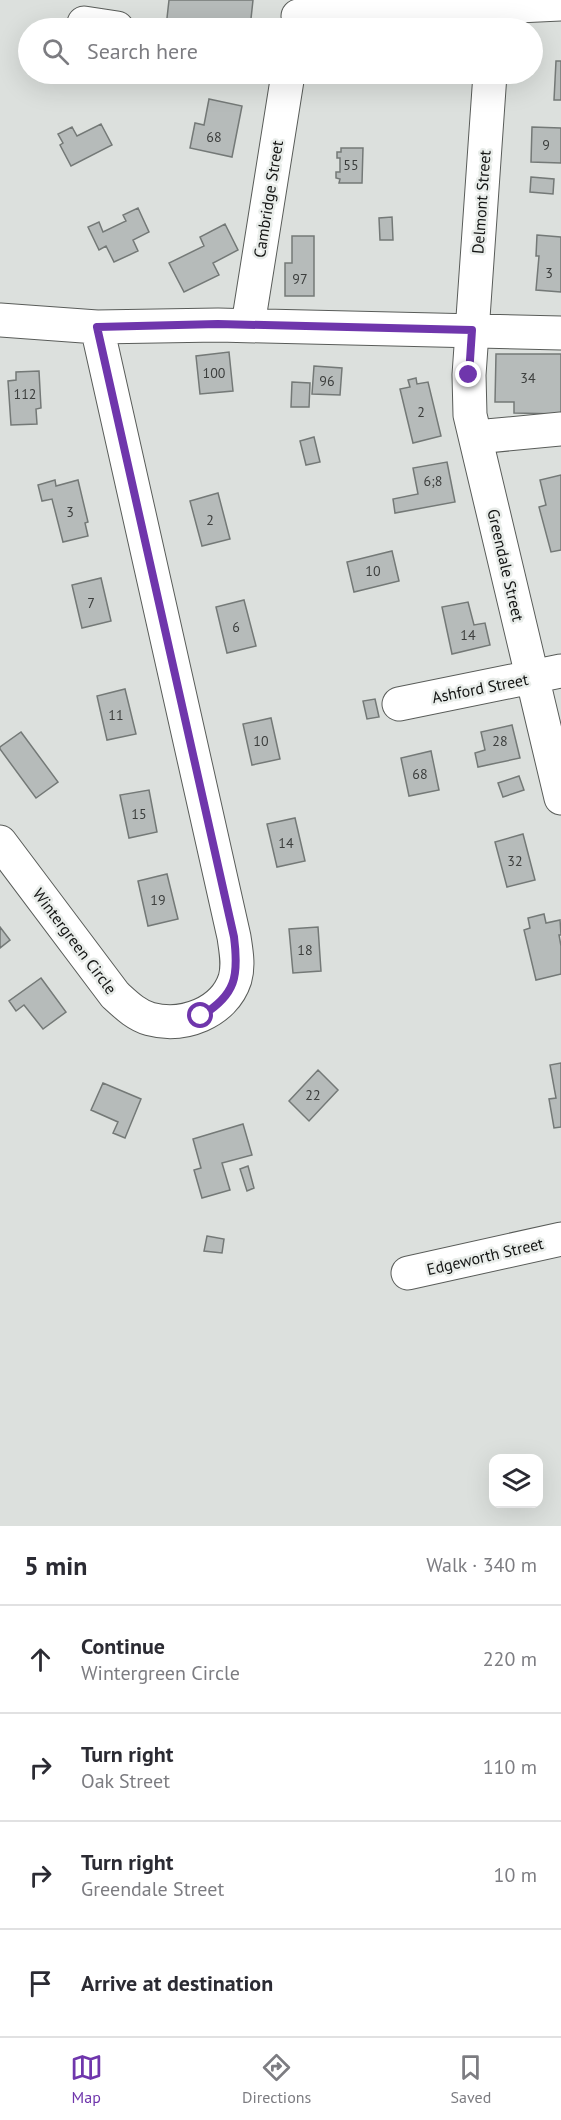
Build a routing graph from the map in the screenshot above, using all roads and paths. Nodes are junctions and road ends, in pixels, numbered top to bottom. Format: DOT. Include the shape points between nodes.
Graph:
graph roads {
  1 [pos="561,4"];
  2 [pos="494,12"];
  3 [pos="298,15"];
  4 [pos="286,84"];
  5 [pos="489,84"];
  6 [pos="0,320"];
  7 [pos="248,325"];
  8 [pos="97,327"];
  9 [pos="472,330"];
  10 [pos="561,333"];
  11 [pos="561,429"];
  12 [pos="476,437"];
  13 [pos="547,674"];
  14 [pos="399,704"];
  15 [pos="561,798"];
  16 [pos="0,842"];
  17 [pos="561,1239"];
  18 [pos="408,1274"];
  1 -- 2 [label="street"];
  2 -- 3 [label="street"];
  4 -- 7 [label="street, Cambridge Street"];
  5 -- 9 [label="street, Delmont Street"];
  6 -- 8 [label="street"];
  7 -- 8 [label="street"];
  7 -- 9 [label="street"];
  8 -- 16 [label="street, Wintergreen Circle" via="234,937 235,979 225,997 207,1012 186,1020 149,1019 132,1010 115,995"];
  9 -- 10 [label="street"];
  9 -- 12 [label="street, Greendale Street" via="470,415"];
  11 -- 12 [label="street"];
  12 -- 13 [label="street, Greendale Street"];
  13 -- 14 [label="street, Ashford Street"];
  13 -- 15 [label="street, Greendale Street"];
  17 -- 18 [label="street, Edgeworth Street"];
}
